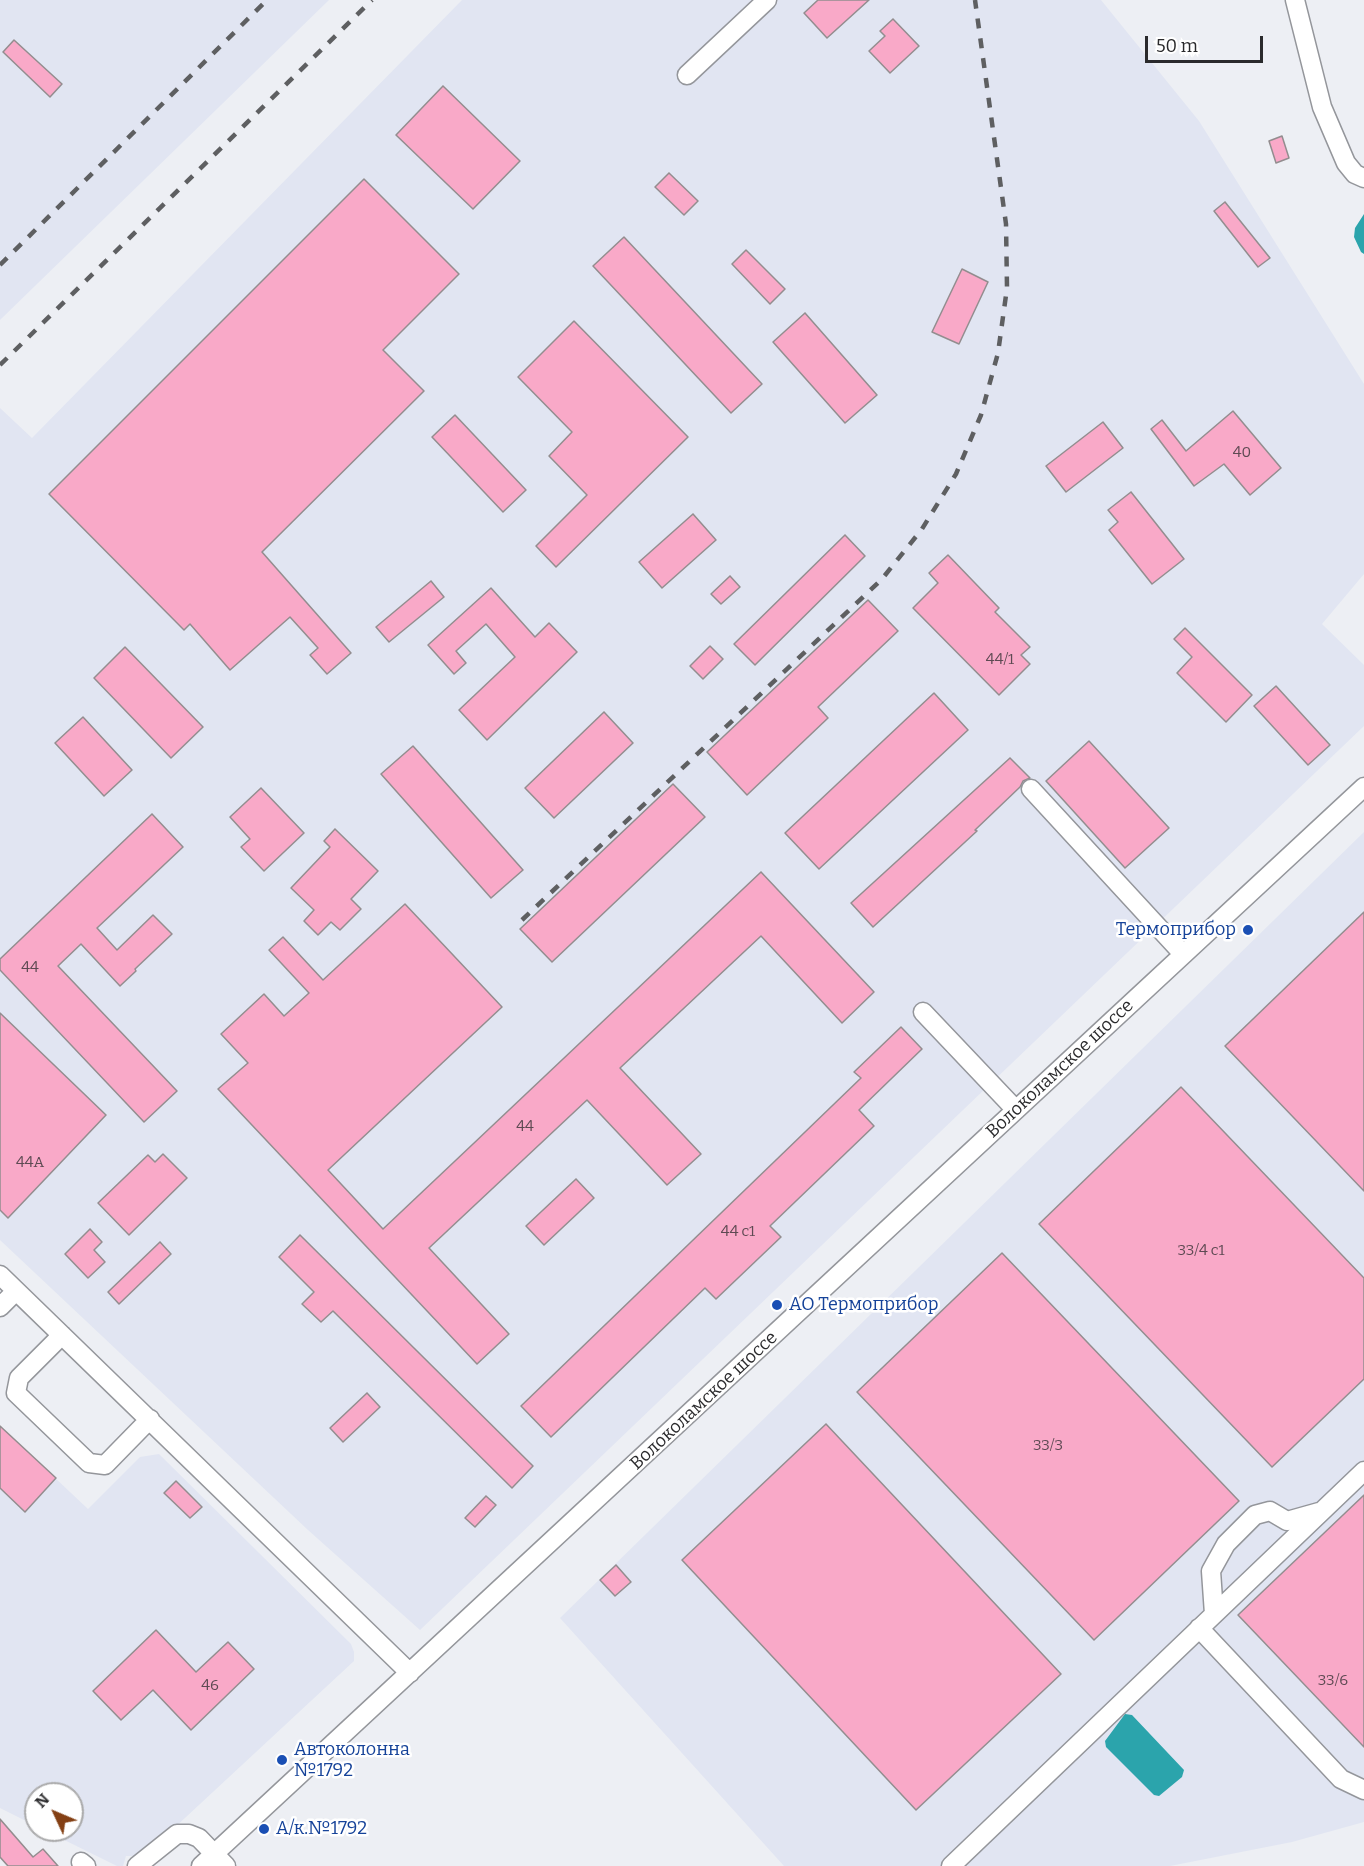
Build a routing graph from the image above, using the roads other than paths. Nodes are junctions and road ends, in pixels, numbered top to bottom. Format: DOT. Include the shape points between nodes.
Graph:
graph roads {
  1 [pos="767,0"];
  2 [pos="1295,0"];
  3 [pos="687,75"];
  4 [pos="1364,178"];
  5 [pos="1364,787"];
  6 [pos="1031,789"];
  7 [pos="1183,954"];
  8 [pos="923,1012"];
  9 [pos="1016,1110"];
  10 [pos="0,1275"];
  11 [pos="16,1291"];
  12 [pos="0,1307"];
  13 [pos="62,1335"];
  14 [pos="150,1419"];
  15 [pos="1364,1471"];
  16 [pos="1321,1512"];
  17 [pos="1214,1614"];
  18 [pos="1199,1628"];
  19 [pos="410,1673"];
  20 [pos="1364,1790"];
  21 [pos="214,1862"];
  22 [pos="137,1866"];
  23 [pos="951,1866"];
  1 -- 3 [label="street"];
  2 -- 4 [label="street" via="1322,107 1346,162 1354,174"];
  5 -- 7 [label="street, Волоколамское шоссе"];
  6 -- 7 [label="street"];
  7 -- 9 [label="street, Волоколамское шоссе"];
  8 -- 9 [label="street"];
  9 -- 19 [label="street, Волоколамское шоссе"];
  10 -- 11 [label="street"];
  11 -- 12 [label="street"];
  11 -- 13 [label="street"];
  13 -- 14 [label="street"];
  13 -- 14 [label="street" via="20,1378 16,1393 88,1463 105,1465"];
  14 -- 19 [label="street"];
  15 -- 16 [label="street"];
  16 -- 17 [label="street"];
  16 -- 17 [label="street" via="1287,1521 1270,1511 1255,1515 1226,1545 1211,1571"];
  17 -- 18 [label="street"];
  18 -- 20 [label="street" via="1341,1779"];
  18 -- 23 [label="street"];
  19 -- 21 [label="street, Волоколамское шоссе"];
  21 -- 22 [label="street" via="199,1838 177,1834"];
}
